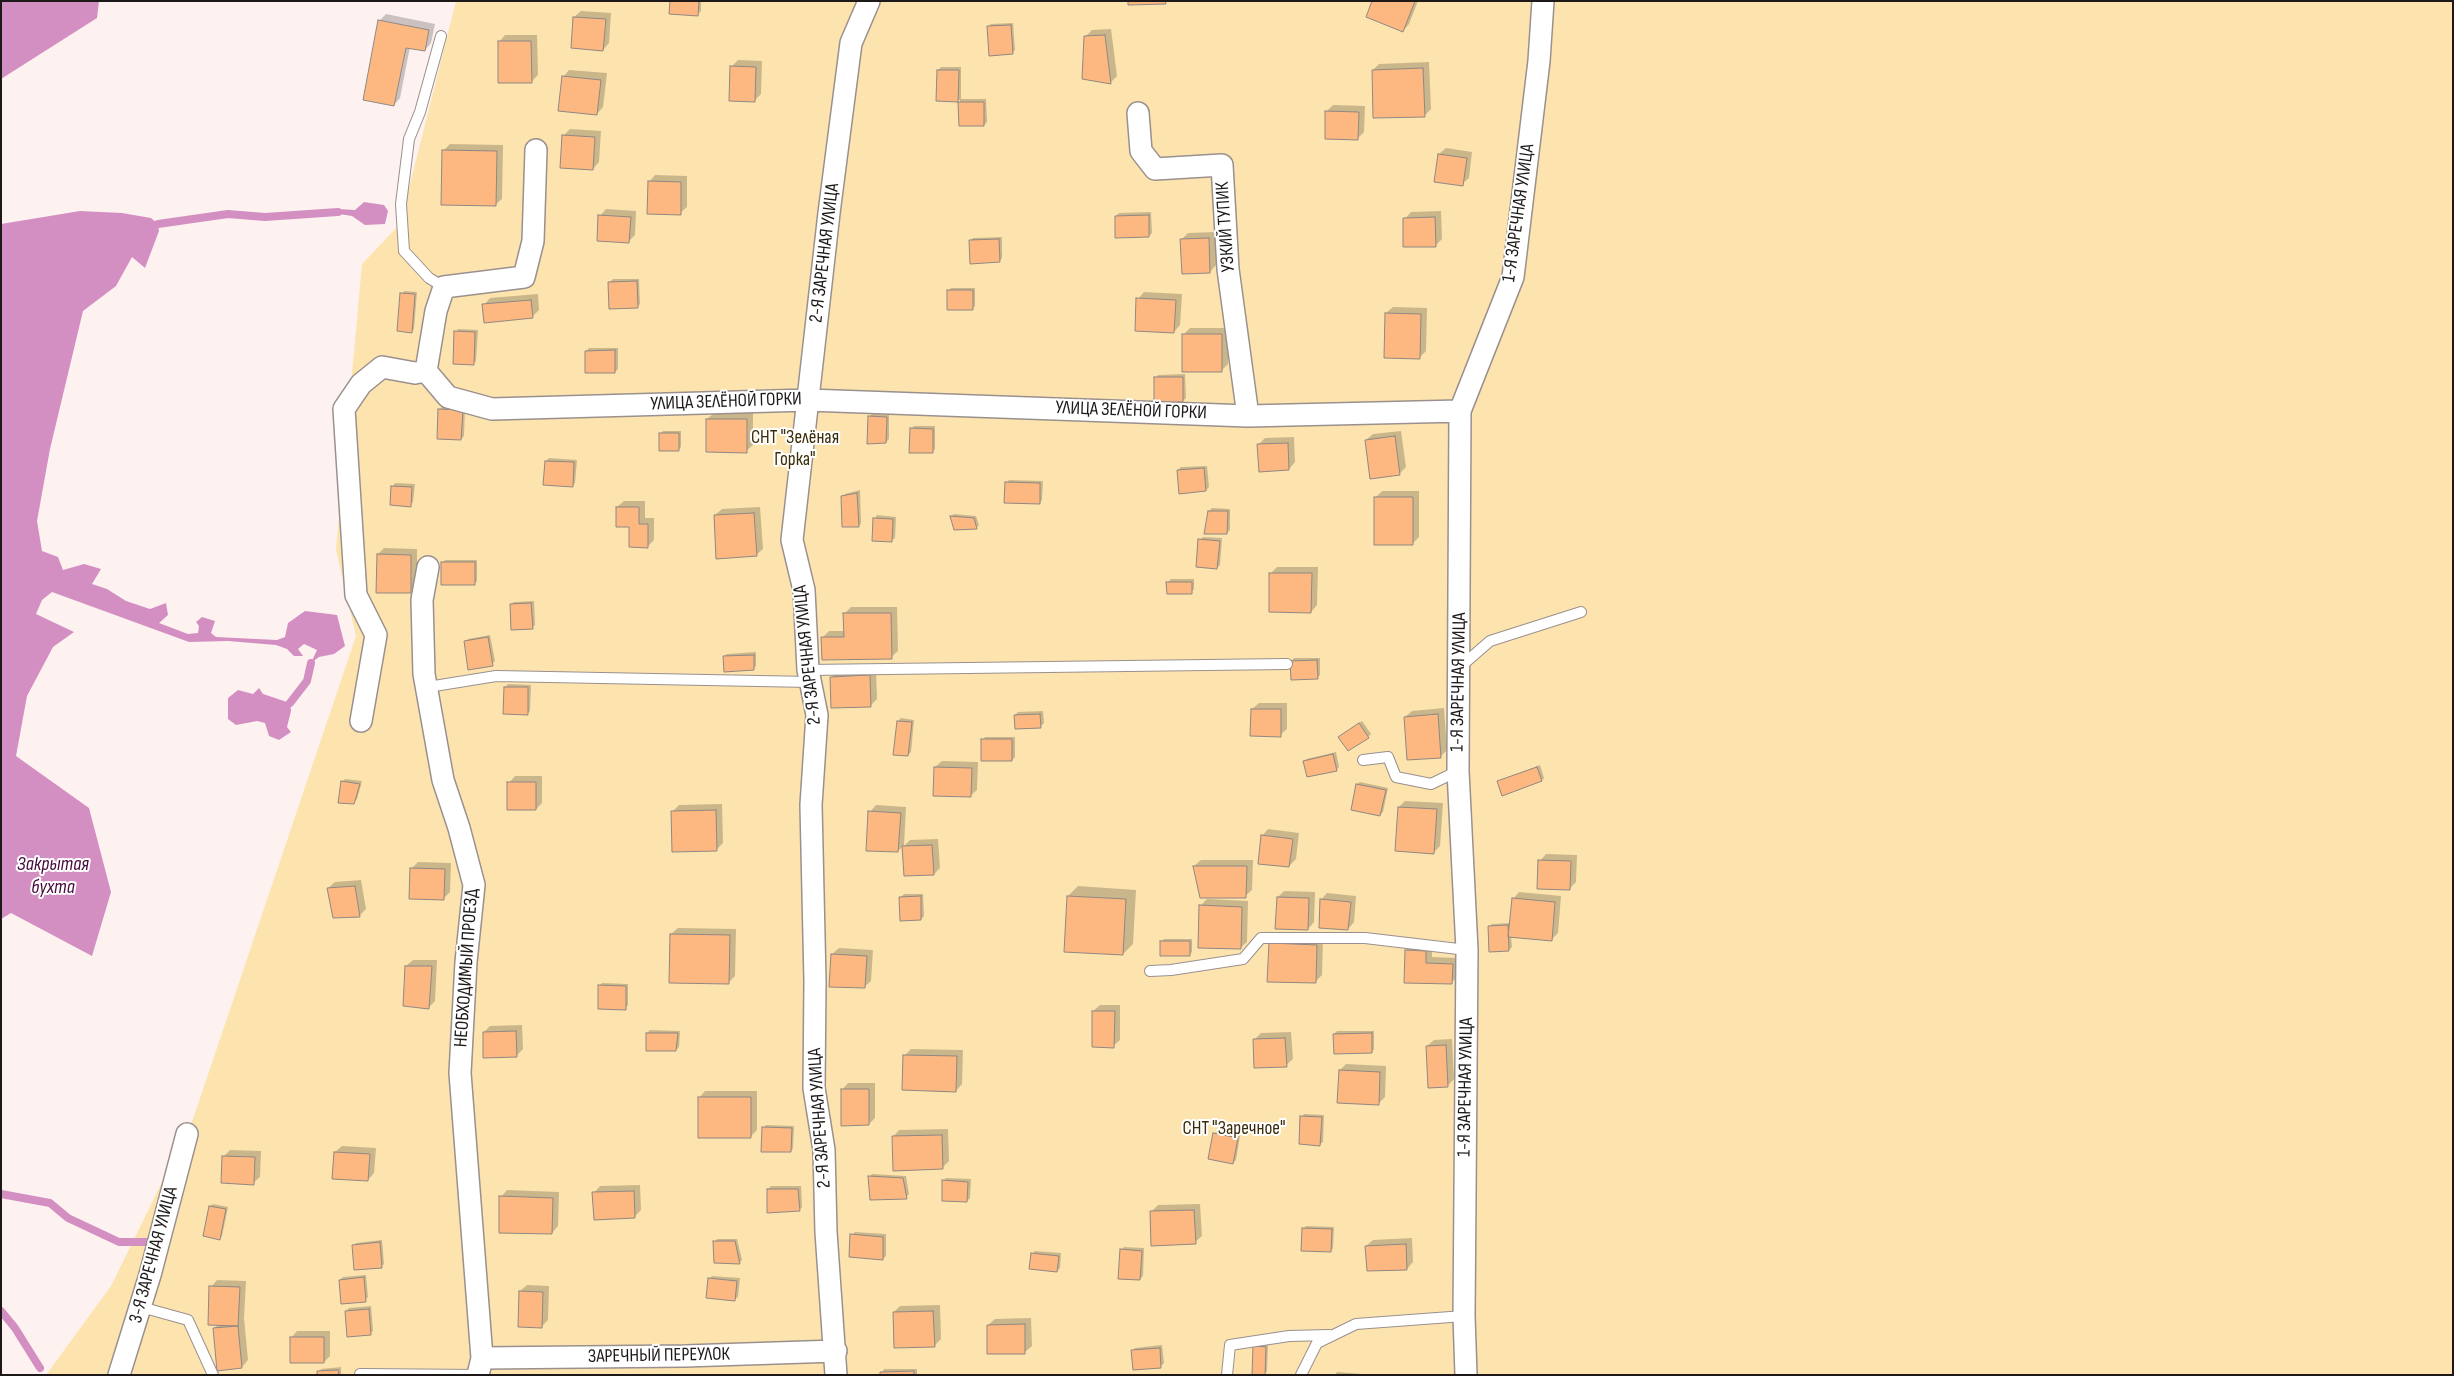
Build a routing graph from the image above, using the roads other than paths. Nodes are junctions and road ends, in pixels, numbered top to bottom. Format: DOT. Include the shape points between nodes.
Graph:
graph roads {
  1 [pos="869,1"];
  2 [pos="1542,1"];
  3 [pos="441,36"];
  4 [pos="1138,114"];
  5 [pos="536,150"];
  6 [pos="444,287"];
  7 [pos="426,371"];
  8 [pos="808,400"];
  9 [pos="1460,412"];
  10 [pos="1248,416"];
  11 [pos="428,567"];
  12 [pos="1581,612"];
  13 [pos="1287,664"];
  14 [pos="1459,668"];
  15 [pos="810,676"];
  16 [pos="428,687"];
  17 [pos="361,721"];
  18 [pos="1363,760"];
  19 [pos="1458,771"];
  20 [pos="1467,950"];
  21 [pos="1150,971"];
  22 [pos="187,1134"];
  23 [pos="141,1307"];
  24 [pos="1464,1316"];
  25 [pos="1333,1335"];
  26 [pos="836,1351"];
  27 [pos="479,1369"];
  28 [pos="360,1374"];
  29 [pos="119,1375"];
  30 [pos="213,1375"];
  31 [pos="836,1375"];
  32 [pos="1227,1375"];
  33 [pos="1301,1375"];
  34 [pos="1466,1375"];
  1 -- 8 [label="street, 2-Я ЗАРЕЧНАЯ УЛИЦА" via="851,43"];
  2 -- 9 [label="street, 1-Я ЗАРЕЧНАЯ УЛИЦА" via="1539,61 1514,277"];
  3 -- 6 [label="lane" via="420,112 408,139 401,204 404,251 429,278"];
  4 -- 10 [label="street, УЗКИЙ ТУПИК" via="1141,151 1155,170 1222,165 1228,269"];
  5 -- 6 [label="street" via="533,241 524,277"];
  6 -- 7 [label="street" via="436,311"];
  7 -- 8 [label="street, УЛИЦА ЗЕЛЁНОЙ ГОРКИ" via="448,397 492,409"];
  7 -- 17 [label="street" via="415,373 382,367 361,384 344,409 356,595 376,635"];
  8 -- 10 [label="street, УЛИЦА ЗЕЛЁНОЙ ГОРКИ"];
  8 -- 15 [label="street, 2-Я ЗАРЕЧНАЯ УЛИЦА" via="792,540 804,590"];
  9 -- 10 [label="street, УЛИЦА ЗЕЛЁНОЙ ГОРКИ"];
  9 -- 14 [label="street, 1-Я ЗАРЕЧНАЯ УЛИЦА"];
  11 -- 16 [label="street, НЕОБХОДИМЫЙ ПРОЕЗД" via="422,600 424,674"];
  12 -- 14 [label="lane" via="1490,641"];
  13 -- 15 [label="lane"];
  14 -- 19 [label="street, 1-Я ЗАРЕЧНАЯ УЛИЦА"];
  15 -- 16 [label="lane" via="496,676"];
  15 -- 26 [label="street, 2-Я ЗАРЕЧНАЯ УЛИЦА" via="817,715 811,804 814,1088 824,1150 826,1232"];
  16 -- 27 [label="street, НЕОБХОДИМЫЙ ПРОЕЗД" via="443,780 474,885 460,1073"];
  18 -- 19 [label="lane" via="1388,756 1396,777 1430,784"];
  19 -- 20 [label="street, 1-Я ЗАРЕЧНАЯ УЛИЦА"];
  20 -- 21 [label="lane" via="1365,938 1261,938 1243,959"];
  20 -- 24 [label="street, 1-Я ЗАРЕЧНАЯ УЛИЦА"];
  22 -- 23 [label="street, 3-Я ЗАРЕЧНАЯ УЛИЦА"];
  23 -- 29 [label="street, 3-Я ЗАРЕЧНАЯ УЛИЦА"];
  23 -- 30 [label="lane" via="188,1320"];
  24 -- 25 [label="lane" via="1356,1324"];
  24 -- 34 [label="street, 1-Я ЗАРЕЧНАЯ УЛИЦА"];
  25 -- 32 [label="lane" via="1290,1336 1230,1346"];
  25 -- 33 [label="lane" via="1316,1343"];
  26 -- 27 [label="street, ЗАРЕЧНЫЙ ПЕРЕУЛОК" via="685,1356"];
  26 -- 31 [label="street, 2-Я ЗАРЕЧНАЯ УЛИЦА"];
  27 -- 28 [label="lane"];
}
